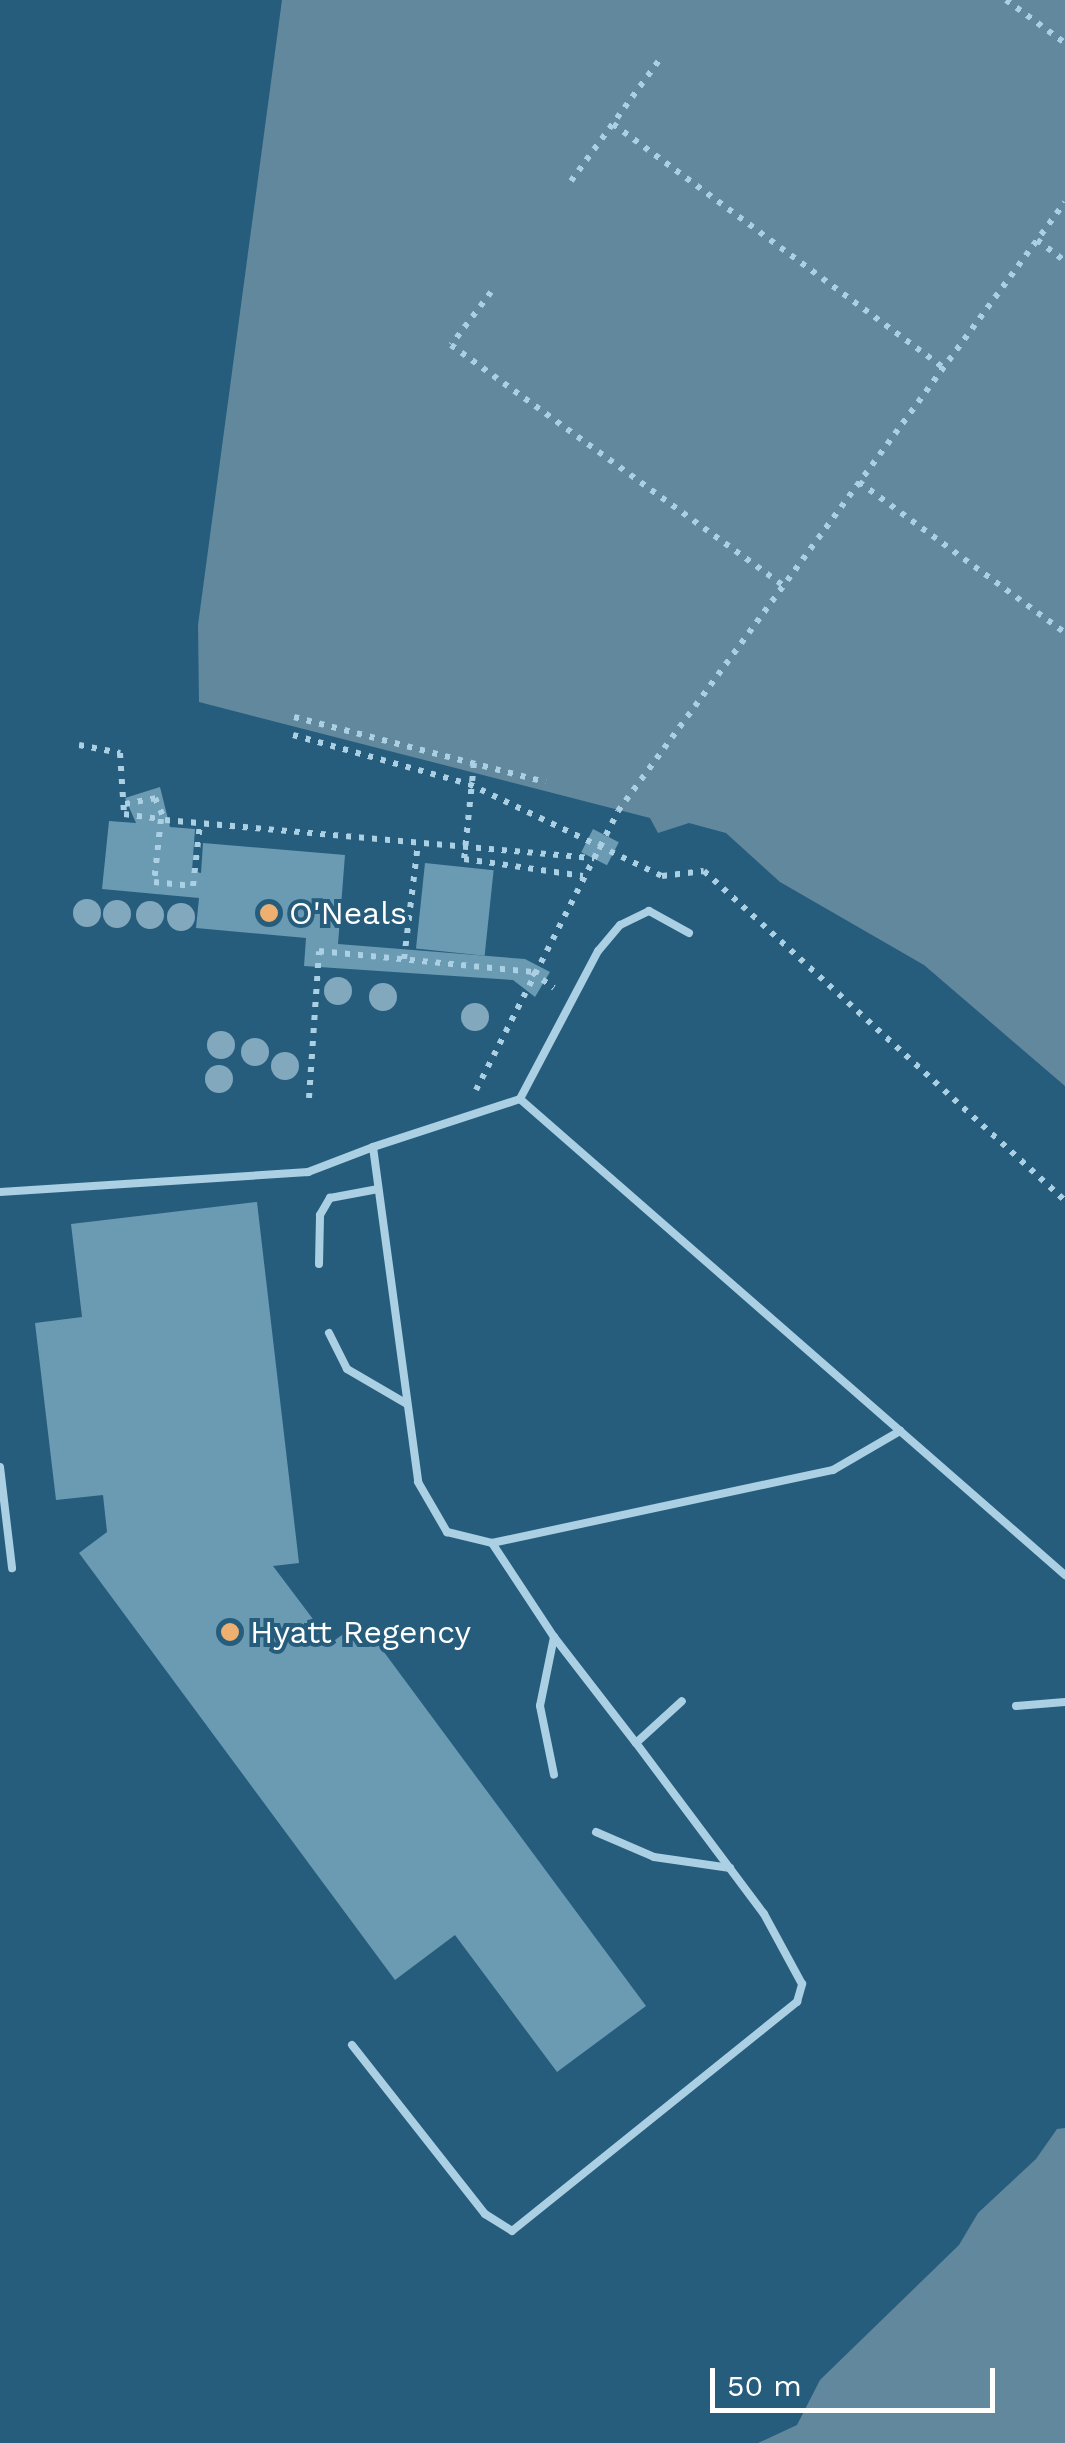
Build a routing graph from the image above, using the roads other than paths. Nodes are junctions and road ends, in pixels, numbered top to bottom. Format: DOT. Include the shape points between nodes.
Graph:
graph roads {
  1 [pos="690,934"];
  2 [pos="520,1099"];
  3 [pos="372,1147"];
  4 [pos="378,1189"];
  5 [pos="0,1192"];
  6 [pos="320,1264"];
  7 [pos="329,1332"];
  8 [pos="408,1405"];
  9 [pos="900,1430"];
  10 [pos="0,1467"];
  11 [pos="492,1543"];
  12 [pos="12,1568"];
  13 [pos="1065,1575"];
  14 [pos="554,1637"];
  15 [pos="682,1701"];
  16 [pos="1065,1702"];
  17 [pos="1016,1706"];
  18 [pos="636,1743"];
  19 [pos="554,1776"];
  20 [pos="596,1832"];
  21 [pos="730,1868"];
  22 [pos="352,2045"];
  1 -- 2 [label="lane" via="661,914 640,913 608,935"];
  2 -- 3 [label="lane"];
  2 -- 9 [label="lane"];
  3 -- 4 [label="lane"];
  3 -- 5 [label="lane" via="308,1172"];
  4 -- 6 [label="lane" via="330,1198 320,1215"];
  4 -- 8 [label="lane"];
  7 -- 8 [label="lane" via="347,1369"];
  8 -- 11 [label="lane" via="418,1482 447,1532"];
  9 -- 11 [label="lane" via="833,1470"];
  9 -- 13 [label="lane"];
  10 -- 12 [label="lane"];
  11 -- 14 [label="lane"];
  14 -- 18 [label="lane"];
  14 -- 19 [label="lane" via="540,1706"];
  15 -- 18 [label="lane"];
  16 -- 17 [label="lane"];
  18 -- 21 [label="lane"];
  20 -- 21 [label="lane" via="654,1858"];
  21 -- 22 [label="lane" via="802,1984 798,2002 512,2231 485,2214"];
}
